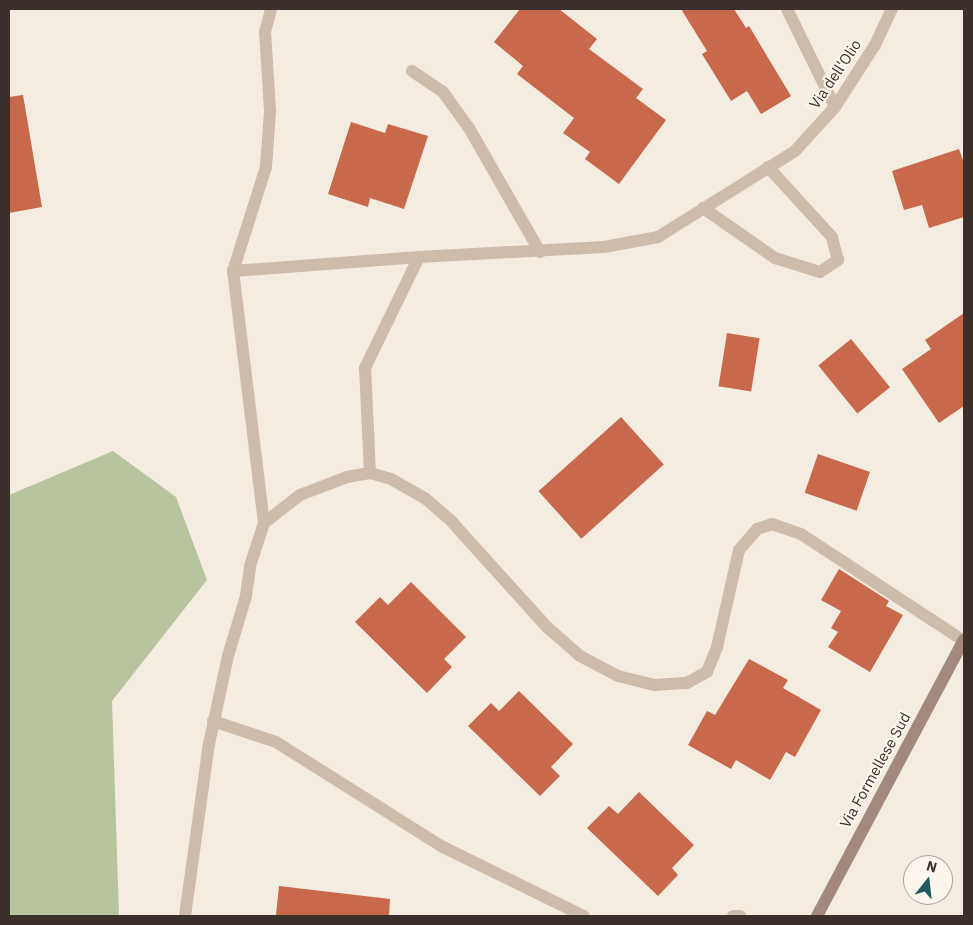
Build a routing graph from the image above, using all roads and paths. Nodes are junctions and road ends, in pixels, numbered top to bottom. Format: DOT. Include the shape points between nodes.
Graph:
graph roads {
  1 [pos="271,9"];
  2 [pos="787,9"];
  3 [pos="892,9"];
  4 [pos="412,71"];
  5 [pos="835,108"];
  6 [pos="768,167"];
  7 [pos="703,208"];
  8 [pos="540,252"];
  9 [pos="419,257"];
  10 [pos="233,270"];
  11 [pos="370,473"];
  12 [pos="264,523"];
  13 [pos="964,640"];
  14 [pos="213,721"];
  15 [pos="185,916"];
  16 [pos="584,916"];
  17 [pos="733,916"];
  18 [pos="740,916"];
  19 [pos="817,916"];
  1 -- 10 [label="street" via="265,32 270,111 266,167"];
  2 -- 5 [label="street"];
  3 -- 5 [label="street, Via dell'Olio" via="875,45"];
  4 -- 8 [label="street" via="443,92 469,128"];
  5 -- 6 [label="street, Via dell'Olio" via="795,151"];
  6 -- 7 [label="street, Via dell'Olio"];
  6 -- 7 [label="street" via="832,237 838,260 820,272 775,258"];
  7 -- 8 [label="street, Via dell'Olio" via="658,237 604,247"];
  8 -- 9 [label="street, Via dell'Olio"];
  9 -- 10 [label="street, Via dell'Olio"];
  9 -- 11 [label="street" via="365,368"];
  10 -- 12 [label="street"];
  11 -- 12 [label="street" via="347,477 300,495"];
  11 -- 13 [label="street" via="391,479 426,499 452,522 562,642 580,656 618,676 656,685 671,685 687,683 707,672 717,647 739,550 757,529 772,524 801,534"];
  12 -- 14 [label="street" via="250,566 246,596"];
  13 -- 19 [label="street, Via Formellese Sud"];
  14 -- 15 [label="street"];
  14 -- 16 [label="street" via="276,742 443,847"];
  17 -- 18 [label="street"];
}
